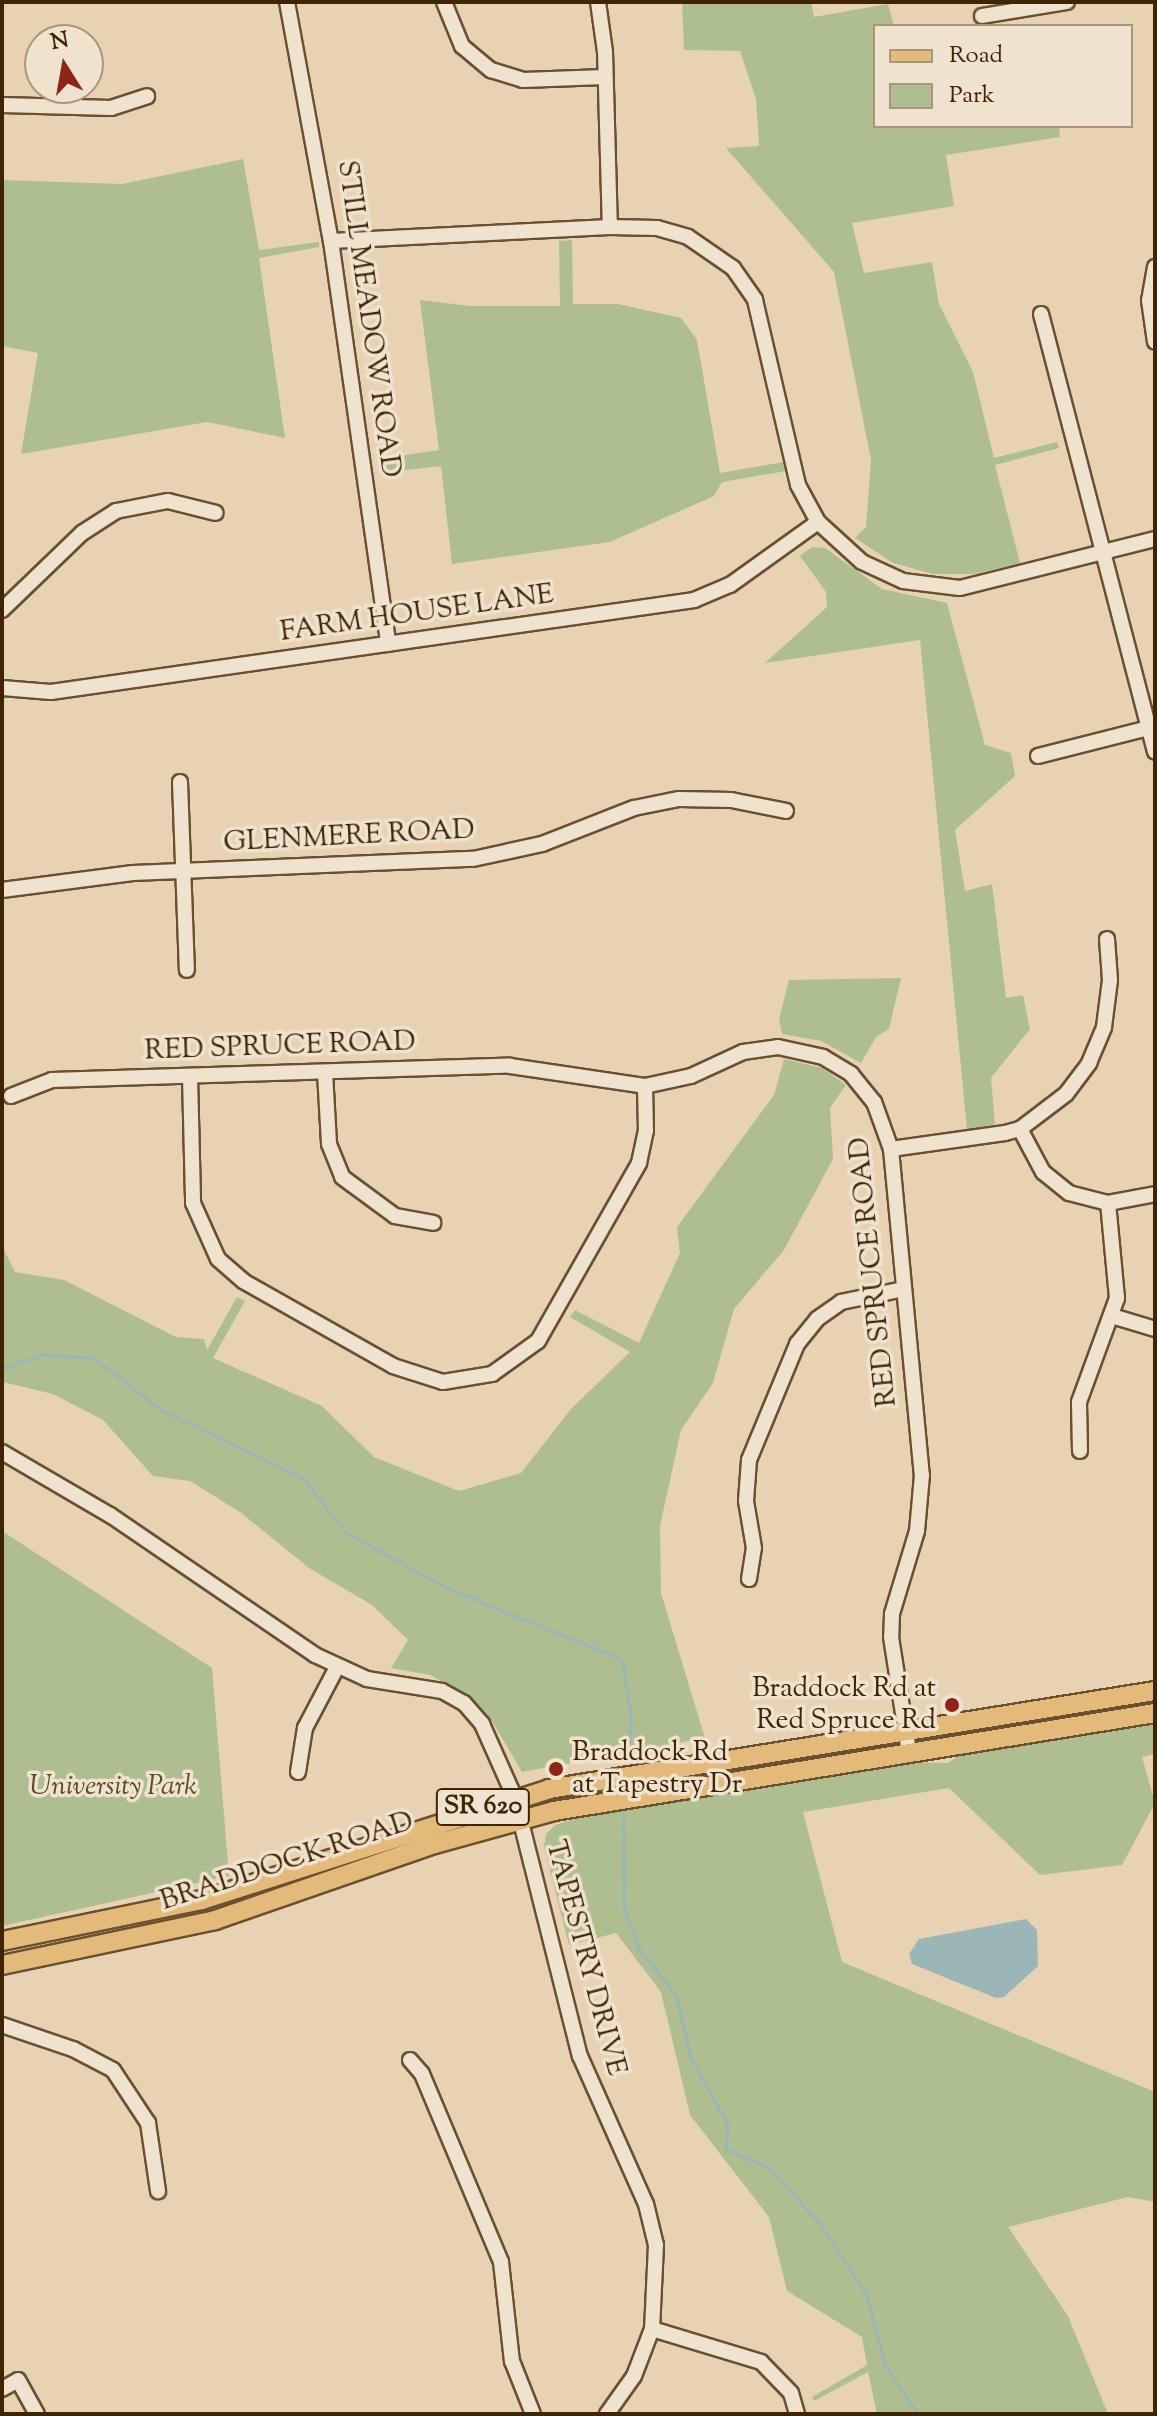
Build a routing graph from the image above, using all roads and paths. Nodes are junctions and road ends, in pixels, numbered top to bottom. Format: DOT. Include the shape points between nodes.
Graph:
graph roads {
  1 [pos="287,2"];
  2 [pos="444,2"];
  3 [pos="598,2"];
  4 [pos="1067,2"];
  5 [pos="982,16"];
  6 [pos="605,77"];
  7 [pos="147,96"];
  8 [pos="2,105"];
  9 [pos="610,227"];
  10 [pos="331,241"];
  11 [pos="1155,267"];
  12 [pos="1041,314"];
  13 [pos="1155,342"];
  14 [pos="216,513"];
  15 [pos="818,522"];
  16 [pos="1155,539"];
  17 [pos="1104,554"];
  18 [pos="2,610"];
  19 [pos="388,644"];
  20 [pos="2,688"];
  21 [pos="1149,728"];
  22 [pos="1155,751"];
  23 [pos="1038,756"];
  24 [pos="180,782"];
  25 [pos="786,811"];
  26 [pos="184,870"];
  27 [pos="2,890"];
  28 [pos="1107,939"];
  29 [pos="187,970"];
  30 [pos="325,1072"];
  31 [pos="190,1076"];
  32 [pos="645,1086"];
  33 [pos="11,1096"];
  34 [pos="1020,1129"];
  35 [pos="891,1149"];
  36 [pos="1155,1194"];
  37 [pos="1108,1203"];
  38 [pos="433,1223"];
  39 [pos="904,1289"];
  40 [pos="1112,1316"];
  41 [pos="1155,1329"];
  42 [pos="1080,1451"];
  43 [pos="2,1452"];
  44 [pos="749,1579"];
  45 [pos="337,1667"];
  46 [pos="1155,1691"];
  47 [pos="1155,1713"];
  48 [pos="905,1731"];
  49 [pos="909,1752"];
  50 [pos="298,1772"];
  51 [pos="515,1798"];
  52 [pos="520,1819"];
  53 [pos="2,1941"];
  54 [pos="2,1965"];
  55 [pos="2,2025"];
  56 [pos="410,2060"];
  57 [pos="158,2191"];
  58 [pos="652,2329"];
  59 [pos="2,2389"];
  60 [pos="37,2414"];
  61 [pos="533,2414"];
  62 [pos="607,2414"];
  63 [pos="797,2414"];
  1 -- 10 [label="street, STILL MEADOW ROAD"];
  2 -- 6 [label="street" via="457,40 491,70 523,80"];
  3 -- 6 [label="street"];
  4 -- 5 [label="street"];
  6 -- 9 [label="street"];
  7 -- 8 [label="street" via="111,108"];
  9 -- 10 [label="street"];
  9 -- 15 [label="street" via="657,228 688,237 719,256 744,283 761,317 792,467"];
  10 -- 19 [label="street, STILL MEADOW ROAD"];
  11 -- 13 [label="street" via="1149,300"];
  12 -- 17 [label="street"];
  14 -- 18 [label="street" via="168,501 116,511 82,533"];
  15 -- 17 [label="street" via="874,569 935,587 984,585"];
  15 -- 19 [label="street, FARM HOUSE LANE" via="730,585 694,600"];
  16 -- 17 [label="street"];
  17 -- 21 [label="street"];
  19 -- 20 [label="street, FARM HOUSE LANE" via="51,692"];
  21 -- 22 [label="street"];
  21 -- 23 [label="street"];
  24 -- 26 [label="street"];
  25 -- 26 [label="street, GLENMERE ROAD" via="731,800 679,799 634,808 542,844 473,859"];
  26 -- 27 [label="street, GLENMERE ROAD"];
  26 -- 29 [label="street"];
  28 -- 34 [label="street" via="1109,1003 1096,1050 1066,1094"];
  30 -- 31 [label="street, RED SPRUCE ROAD"];
  30 -- 32 [label="street, RED SPRUCE ROAD" via="527,1066"];
  30 -- 38 [label="street" via="329,1144 342,1177 395,1216"];
  31 -- 32 [label="street" via="193,1203 218,1259 243,1281 393,1366 443,1382 492,1374 538,1341 639,1163 646,1131"];
  31 -- 33 [label="street, RED SPRUCE ROAD" via="52,1080"];
  32 -- 35 [label="street, RED SPRUCE ROAD" via="691,1076 753,1049 804,1050 836,1063 864,1087 882,1116"];
  34 -- 35 [label="street" via="973,1141"];
  34 -- 37 [label="street" via="1049,1179 1080,1198"];
  35 -- 39 [label="street, RED SPRUCE ROAD"];
  36 -- 37 [label="street"];
  37 -- 40 [label="street" via="1117,1272"];
  39 -- 44 [label="street" via="841,1302 817,1319 797,1344 749,1460 746,1501 754,1548"];
  39 -- 48 [label="street, RED SPRUCE ROAD" via="922,1489 917,1531 892,1614"];
  40 -- 41 [label="street"];
  40 -- 42 [label="street" via="1079,1402"];
  43 -- 45 [label="street, TAPESTRY DRIVE" via="110,1515"];
  45 -- 50 [label="street" via="305,1728"];
  45 -- 51 [label="street, TAPESTRY DRIVE" via="367,1679 414,1683 464,1703 495,1744"];
  46 -- 48 [label="main road, BRADDOCK ROAD / SR 620"];
  47 -- 49 [label="main road, BRADDOCK ROAD / SR 620"];
  48 -- 49 [label="street, RED SPRUCE ROAD"];
  48 -- 51 [label="main road, BRADDOCK ROAD / SR 620"];
  49 -- 52 [label="main road, BRADDOCK ROAD / SR 620"];
  51 -- 52 [label="street, TAPESTRY DRIVE"];
  51 -- 53 [label="main road, BRADDOCK ROAD / SR 620" via="202,1900"];
  52 -- 54 [label="main road, BRADDOCK ROAD / SR 620" via="215,1920"];
  52 -- 58 [label="street, TAPESTRY DRIVE" via="580,2056 651,2217 658,2269"];
  55 -- 57 [label="street" via="73,2049 113,2070 148,2123"];
  56 -- 61 [label="street" via="422,2074 501,2262 510,2352"];
  58 -- 62 [label="street, TAPESTRY DRIVE" via="634,2376"];
  58 -- 63 [label="street" via="761,2362 791,2393"];
  59 -- 60 [label="street" via="18,2380"];
}
